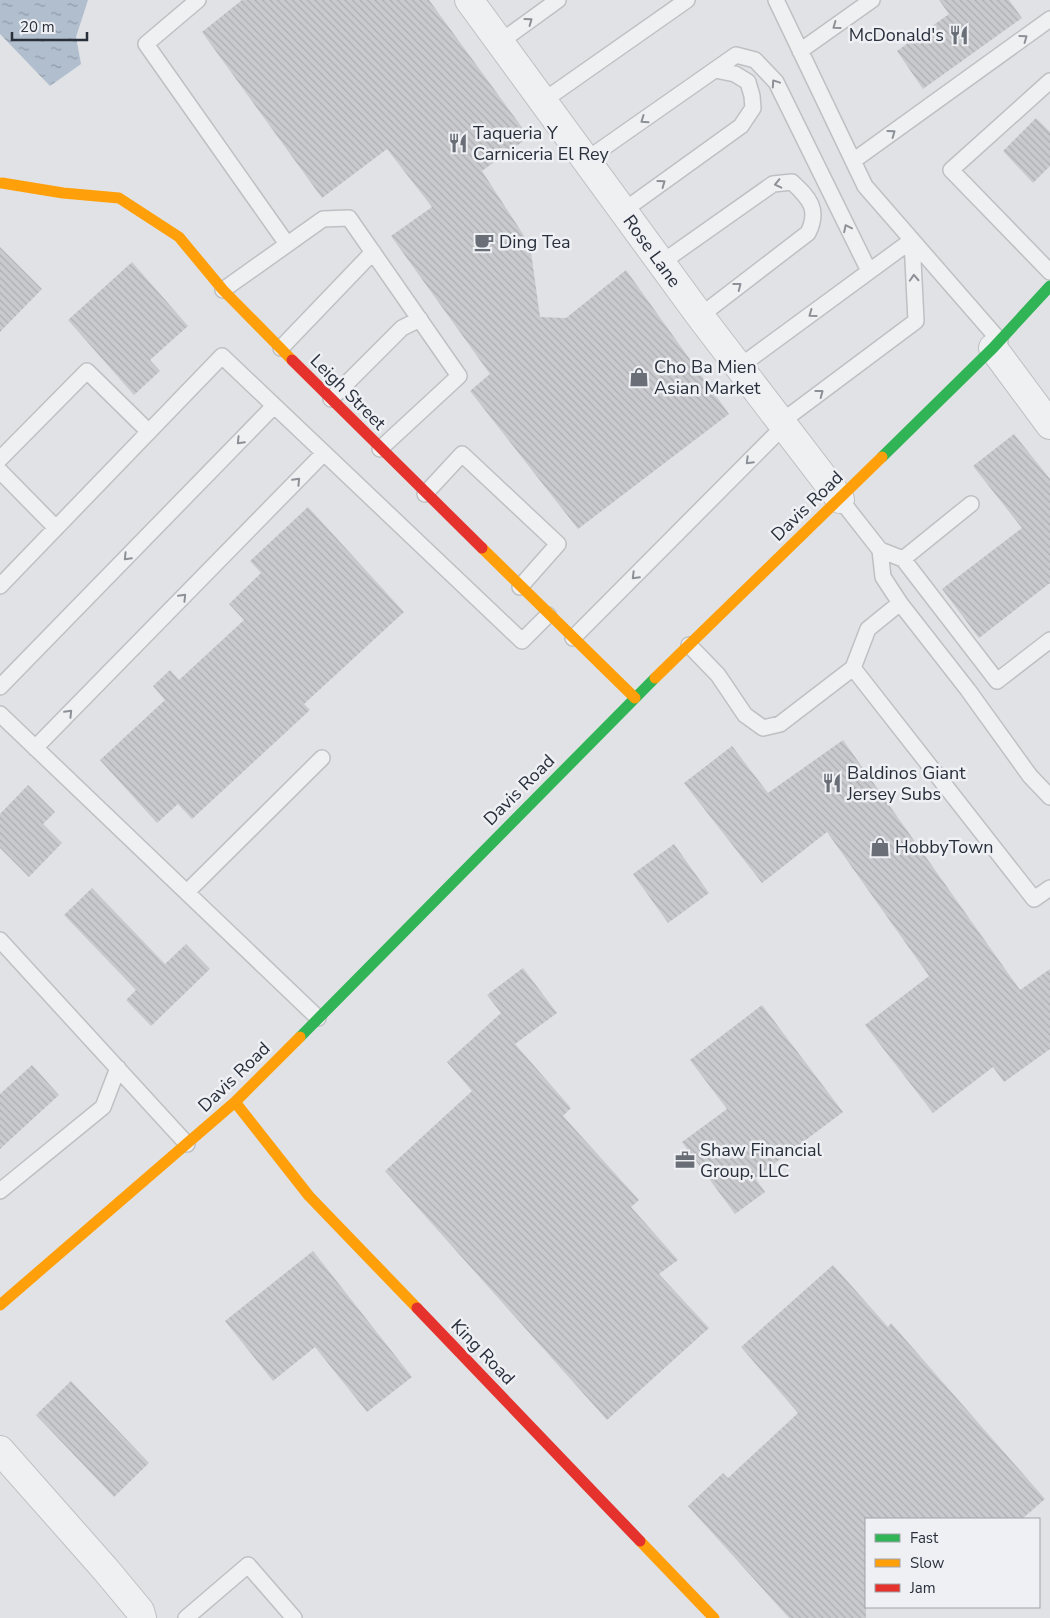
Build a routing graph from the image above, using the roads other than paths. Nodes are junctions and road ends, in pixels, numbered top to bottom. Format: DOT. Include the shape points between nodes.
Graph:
graph roads {
  1 [pos="198,0"];
  2 [pos="469,0"];
  3 [pos="558,0"];
  4 [pos="687,0"];
  5 [pos="776,0"];
  6 [pos="872,0"];
  7 [pos="1050,19"];
  8 [pos="500,42"];
  9 [pos="800,51"];
  10 [pos="715,70"];
  11 [pos="1050,81"];
  12 [pos="543,101"];
  13 [pos="586,160"];
  14 [pos="853,161"];
  15 [pos="2,183"];
  16 [pos="623,211"];
  17 [pos="912,240"];
  18 [pos="287,244"];
  19 [pos="373,252"];
  20 [pos="661,263"];
  21 [pos="869,272"];
  22 [pos="1050,272"];
  23 [pos="1050,286"];
  24 [pos="223,290"];
  25 [pos="700,316"];
  26 [pos="420,319"];
  27 [pos="997,344"];
  28 [pos="281,348"];
  29 [pos="739,367"];
  30 [pos="330,399"];
  31 [pos="274,406"];
  32 [pos="782,424"];
  33 [pos="1050,425"];
  34 [pos="149,432"];
  35 [pos="380,449"];
  36 [pos="324,453"];
  37 [pos="0,459"];
  38 [pos="0,471"];
  39 [pos="425,494"];
  40 [pos="840,499"];
  41 [pos="971,504"];
  42 [pos="56,528"];
  43 [pos="880,550"];
  44 [pos="903,559"];
  45 [pos="0,586"];
  46 [pos="520,587"];
  47 [pos="900,603"];
  48 [pos="548,615"];
  49 [pos="573,638"];
  50 [pos="1050,640"];
  51 [pos="689,645"];
  52 [pos="854,668"];
  53 [pos="0,687"];
  54 [pos="635,698"];
  55 [pos="0,714"];
  56 [pos="35,748"];
  57 [pos="322,758"];
  58 [pos="1050,797"];
  59 [pos="1050,888"];
  60 [pos="186,892"];
  61 [pos="0,940"];
  62 [pos="318,1018"];
  63 [pos="118,1068"];
  64 [pos="235,1102"];
  65 [pos="187,1144"];
  66 [pos="0,1191"];
  67 [pos="0,1305"];
  68 [pos="0,1450"];
  69 [pos="142,1618"];
  70 [pos="186,1618"];
  71 [pos="294,1618"];
  72 [pos="714,1618"];
  1 -- 18 [label="lane" via="146,44"];
  2 -- 8 [label="street, Rose Lane"];
  8 -- 3 [label="lane, one-way"];
  4 -- 12 [label="lane"];
  5 -- 9 [label="lane"];
  6 -- 9 [label="lane, one-way"];
  14 -- 7 [label="lane, one-way"];
  8 -- 12 [label="street, Rose Lane"];
  9 -- 14 [label="lane"];
  10 -- 13 [label="lane, one-way"];
  16 -- 10 [label="lane, one-way" via="741,126 753,108 748,82 735,74"];
  21 -- 10 [label="lane, one-way" via="776,82 755,60 736,55"];
  11 -- 22 [label="lane" via="951,170"];
  12 -- 13 [label="street, Rose Lane"];
  13 -- 16 [label="street, Rose Lane"];
  14 -- 17 [label="lane" via="865,186"];
  15 -- 24 [label="street, Leigh Street" via="119,198 179,237"];
  16 -- 20 [label="street, Rose Lane"];
  17 -- 21 [label="lane"];
  17 -- 27 [label="lane"];
  32 -- 17 [label="lane, one-way" via="916,321"];
  18 -- 19 [label="lane" via="323,219 350,218"];
  18 -- 24 [label="lane"];
  19 -- 26 [label="lane"];
  19 -- 28 [label="lane"];
  20 -- 25 [label="street, Rose Lane"];
  25 -- 20 [label="lane, one-way" via="808,233 814,221 812,203 792,182 774,184"];
  21 -- 29 [label="lane, one-way"];
  23 -- 27 [label="street, Davis Road"];
  24 -- 28 [label="street, Leigh Street"];
  25 -- 29 [label="street, Rose Lane"];
  26 -- 30 [label="lane" via="402,328"];
  26 -- 35 [label="lane" via="459,376"];
  27 -- 33 [label="street"];
  27 -- 40 [label="street, Davis Road"];
  28 -- 30 [label="street, Leigh Street"];
  29 -- 32 [label="street, Rose Lane"];
  30 -- 35 [label="street, Leigh Street"];
  31 -- 34 [label="lane" via="222,356"];
  31 -- 36 [label="lane"];
  31 -- 53 [label="lane, one-way"];
  32 -- 40 [label="street, Rose Lane"];
  32 -- 49 [label="lane, one-way"];
  34 -- 37 [label="lane" via="87,370"];
  34 -- 42 [label="lane"];
  35 -- 39 [label="street, Leigh Street"];
  36 -- 48 [label="lane" via="522,641"];
  56 -- 36 [label="lane, one-way"];
  38 -- 42 [label="lane"];
  39 -- 46 [label="street, Leigh Street"];
  39 -- 46 [label="lane" via="462,454 558,544"];
  40 -- 43 [label="lane"];
  40 -- 51 [label="street, Davis Road"];
  41 -- 44 [label="lane"];
  42 -- 45 [label="lane"];
  43 -- 44 [label="lane"];
  43 -- 47 [label="lane" via="883,577"];
  44 -- 50 [label="lane" via="997,681"];
  46 -- 48 [label="street, Leigh Street"];
  47 -- 52 [label="lane" via="868,629"];
  47 -- 58 [label="lane" via="1030,776"];
  48 -- 49 [label="street, Leigh Street"];
  49 -- 54 [label="street, Leigh Street"];
  51 -- 52 [label="lane" via="718,675 745,715 763,728 780,724"];
  51 -- 54 [label="street, Davis Road"];
  52 -- 59 [label="lane" via="1034,899"];
  54 -- 62 [label="street, Davis Road"];
  55 -- 56 [label="lane"];
  56 -- 60 [label="lane"];
  57 -- 60 [label="lane"];
  60 -- 62 [label="lane"];
  61 -- 63 [label="lane"];
  62 -- 64 [label="street, Davis Road"];
  63 -- 65 [label="lane"];
  63 -- 66 [label="lane" via="103,1107"];
  64 -- 65 [label="street, Davis Road"];
  64 -- 72 [label="street, King Road" via="309,1196"];
  65 -- 67 [label="street, Davis Road"];
  68 -- 69 [label="street" via="106,1570 140,1611"];
  70 -- 71 [label="lane" via="248,1566"];
}
